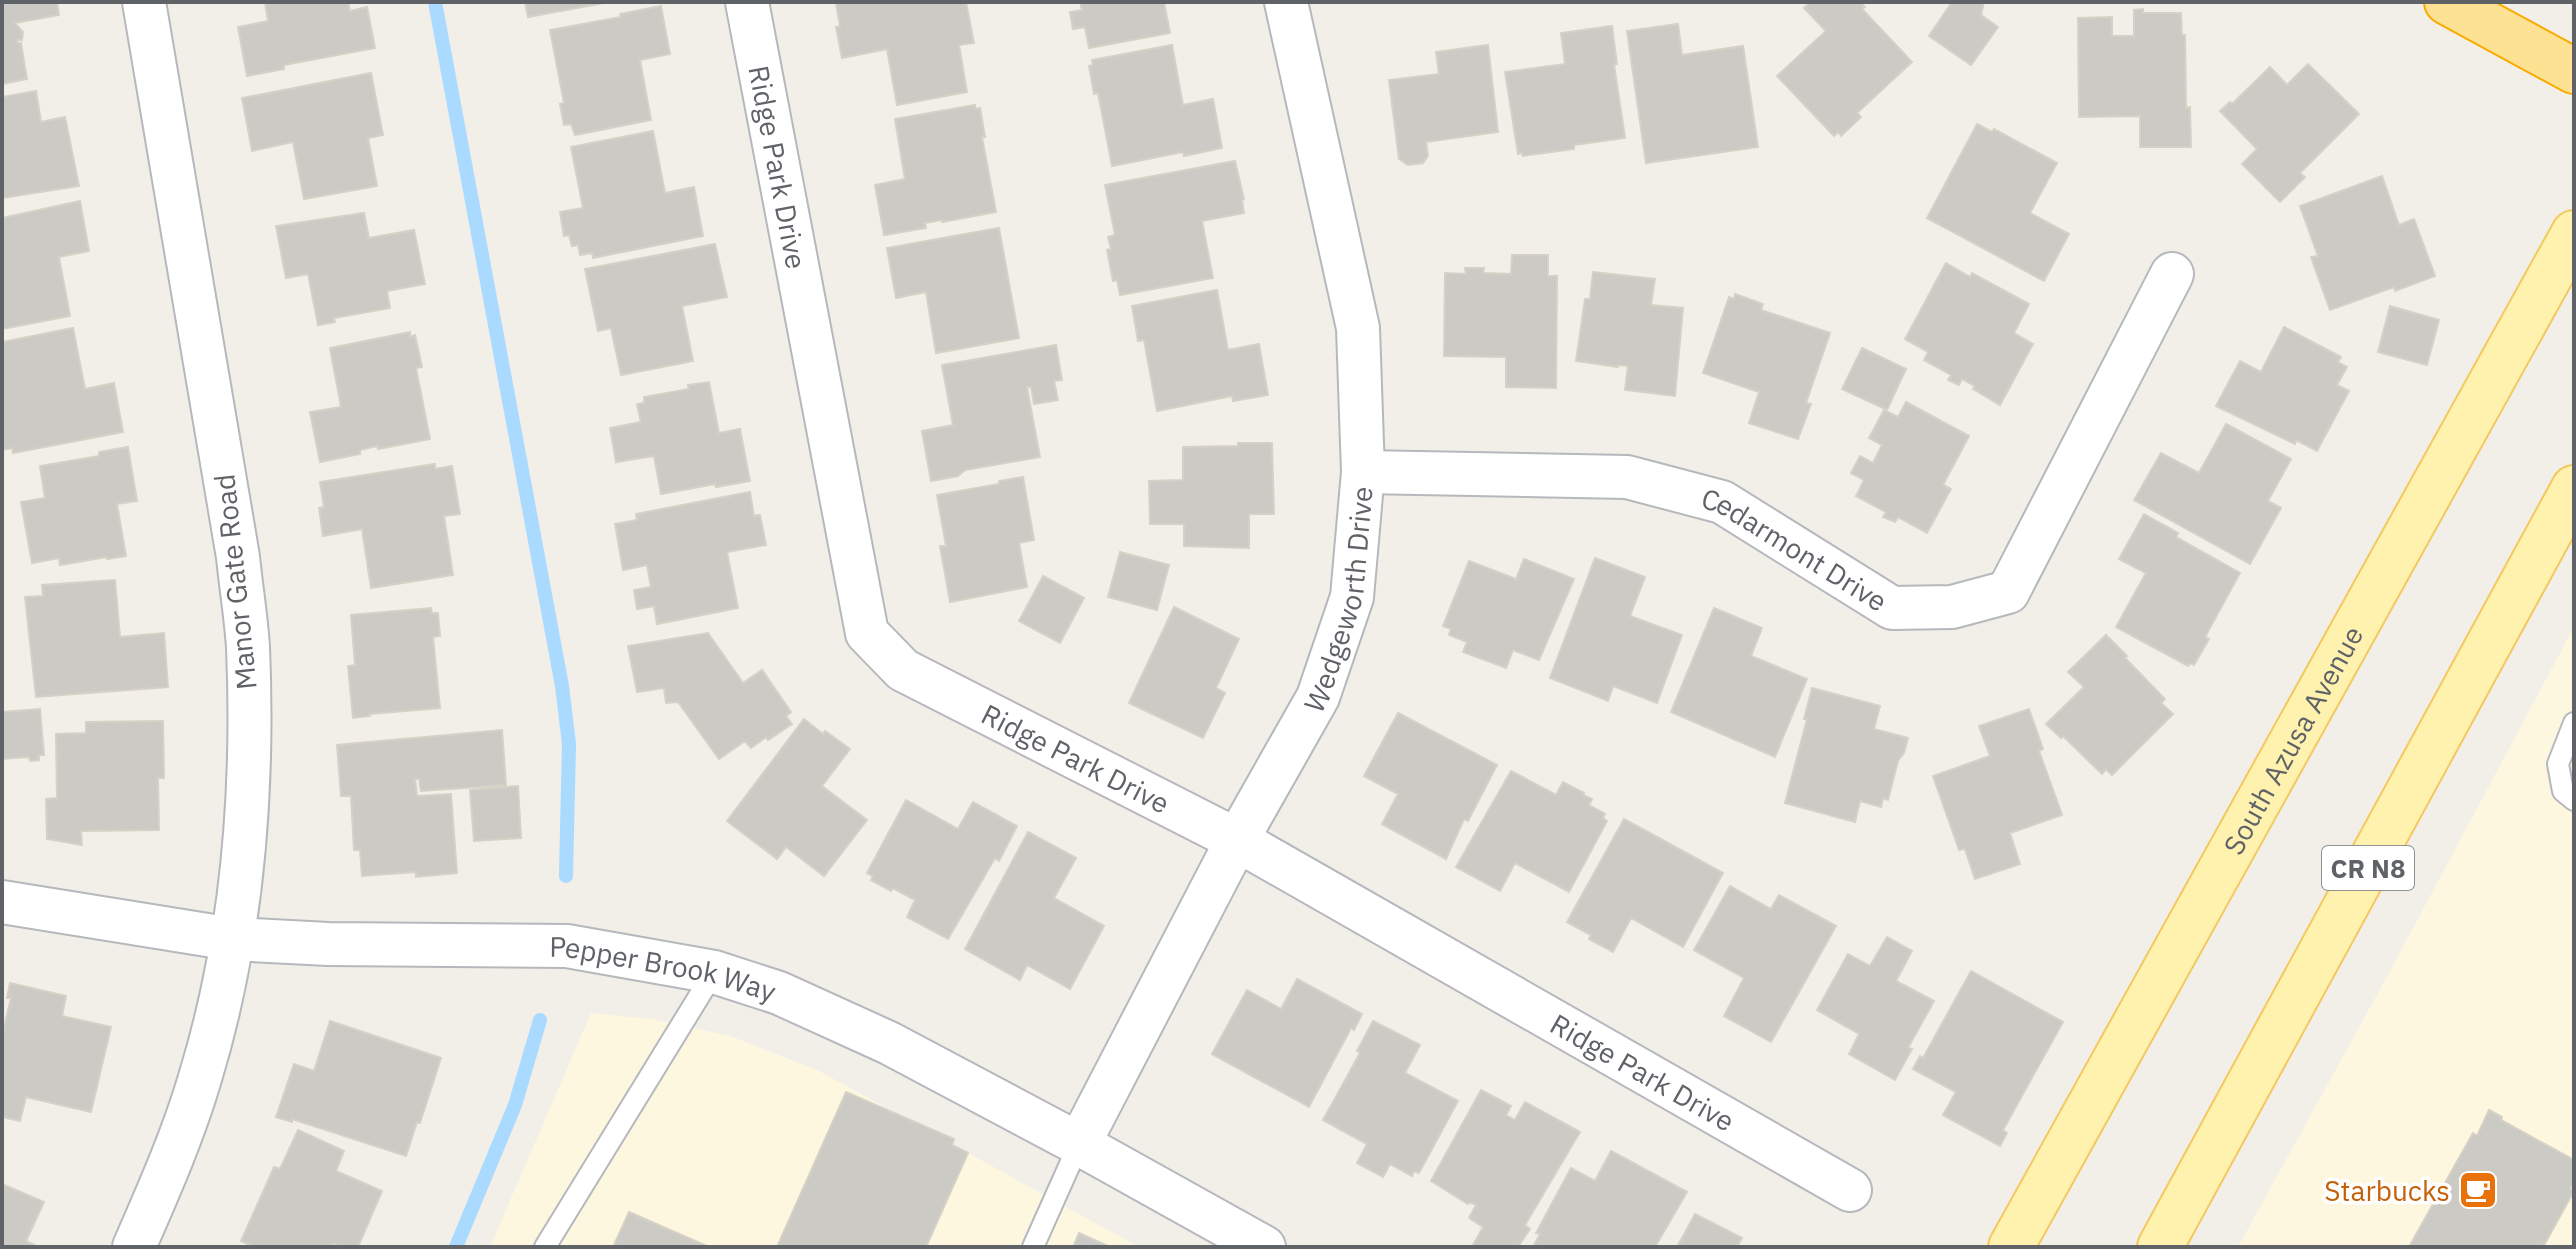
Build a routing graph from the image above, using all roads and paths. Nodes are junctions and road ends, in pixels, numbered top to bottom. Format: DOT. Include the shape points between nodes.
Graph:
graph roads {
  1 [pos="144,2"];
  2 [pos="747,2"];
  3 [pos="1286,2"];
  4 [pos="2447,2"];
  5 [pos="2574,71"];
  6 [pos="2574,233"];
  7 [pos="2172,274"];
  8 [pos="1363,472"];
  9 [pos="2574,488"];
  10 [pos="2574,723"];
  11 [pos="2574,800"];
  12 [pos="1237,840"];
  13 [pos="2,902"];
  14 [pos="232,939"];
  15 [pos="714,972"];
  16 [pos="1079,1144"];
  17 [pos="1850,1190"];
  18 [pos="134,1247"];
  19 [pos="545,1247"];
  20 [pos="1033,1247"];
  21 [pos="1264,1247"];
  22 [pos="2011,1247"];
  23 [pos="2160,1247"];
  1 -- 14 [label="street, Manor Gate Road" via="238,557 248,645 246,820"];
  2 -- 12 [label="street, Ridge Park Drive" via="867,633 903,670"];
  3 -- 8 [label="street, Wedgeworth Drive" via="1358,328"];
  4 -- 5 [label="highway"];
  6 -- 22 [label="main road, South Azusa Avenue"];
  7 -- 8 [label="street, Cedarmont Drive" via="2008,592 1952,607 1892,608 1722,502 1627,477"];
  8 -- 12 [label="street, Wedgeworth Drive" via="1352,597 1318,697"];
  9 -- 23 [label="main road, CR N8"];
  10 -- 11 [label="lane" via="2558,764 2563,791"];
  12 -- 16 [label="street, Wedgeworth Drive"];
  12 -- 17 [label="street, Ridge Park Drive"];
  13 -- 14 [label="street, Pepper Brook Way"];
  14 -- 15 [label="street, Pepper Brook Way" via="567,946"];
  14 -- 18 [label="street, Manor Gate Road" via="201,1077"];
  15 -- 16 [label="street, Pepper Brook Way" via="779,993 889,1043"];
  15 -- 19 [label="lane"];
  16 -- 20 [label="lane"];
  16 -- 21 [label="street, Pepper Brook Way"];
}
